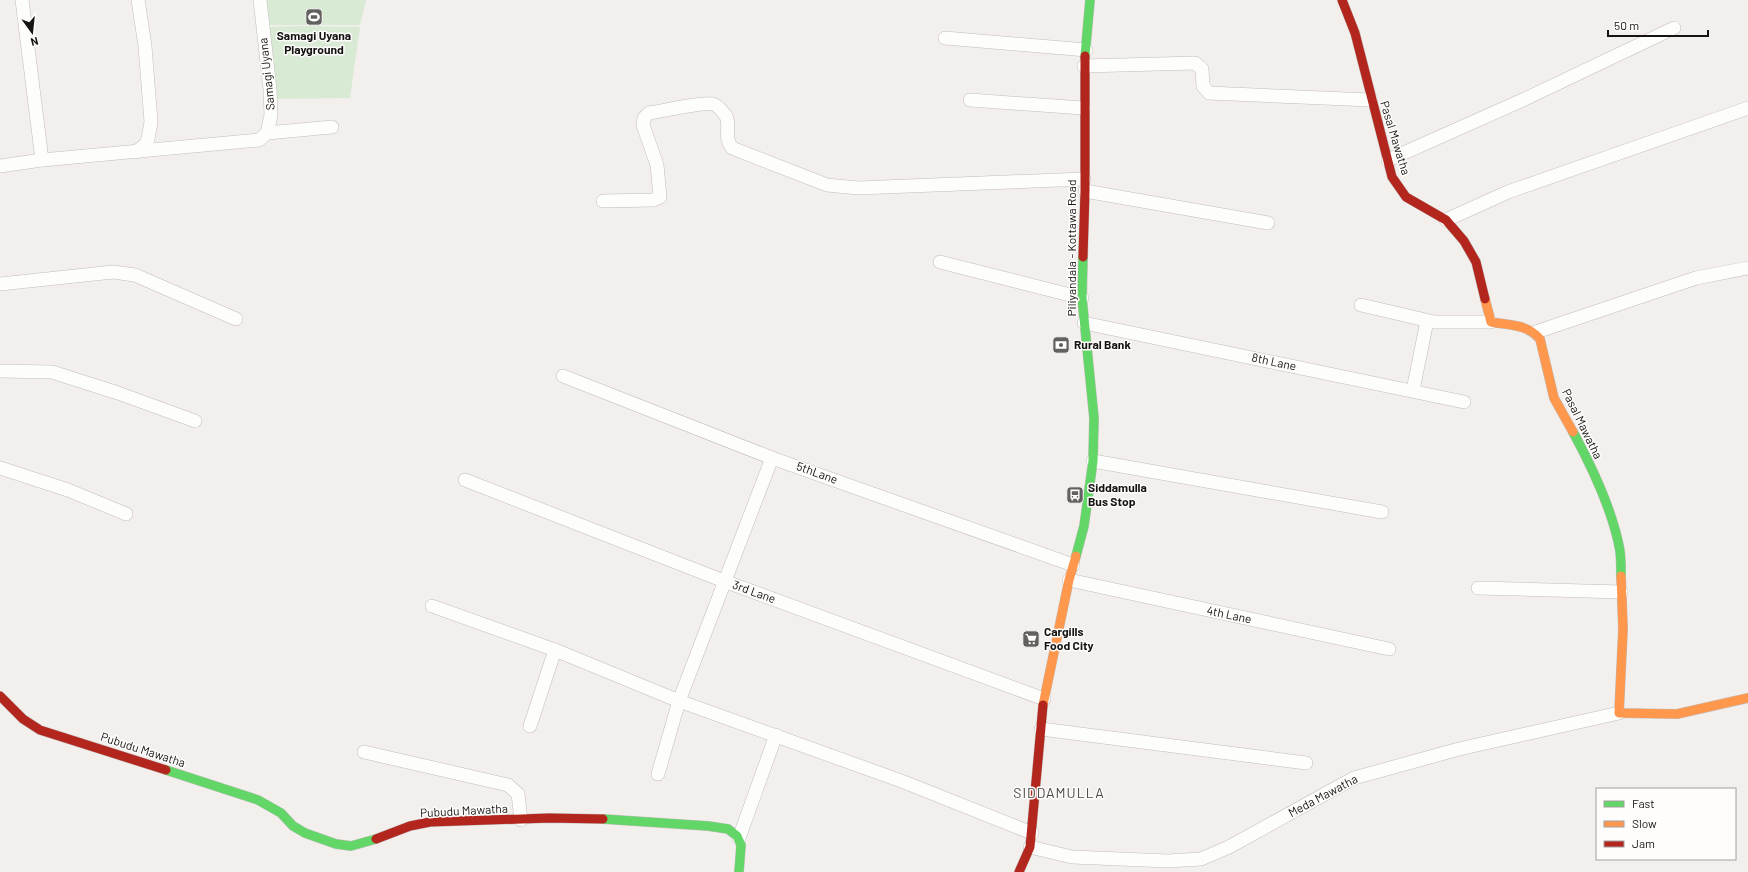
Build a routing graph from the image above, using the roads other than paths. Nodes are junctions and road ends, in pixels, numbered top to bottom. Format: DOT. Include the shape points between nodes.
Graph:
graph roads {
  1 [pos="22,0"];
  2 [pos="138,0"];
  3 [pos="260,0"];
  4 [pos="1090,0"];
  5 [pos="1342,0"];
  6 [pos="1674,28"];
  7 [pos="945,38"];
  8 [pos="1086,50"];
  9 [pos="1084,66"];
  10 [pos="970,100"];
  11 [pos="1371,100"];
  12 [pos="1084,108"];
  13 [pos="1748,108"];
  14 [pos="332,127"];
  15 [pos="267,133"];
  16 [pos="136,152"];
  17 [pos="42,160"];
  18 [pos="1388,160"];
  19 [pos="0,166"];
  20 [pos="1084,185"];
  21 [pos="603,201"];
  22 [pos="1446,220"];
  23 [pos="1268,223"];
  24 [pos="940,262"];
  25 [pos="1748,268"];
  26 [pos="0,284"];
  27 [pos="1082,298"];
  28 [pos="1361,305"];
  29 [pos="236,319"];
  30 [pos="1427,320"];
  31 [pos="1491,322"];
  32 [pos="1084,323"];
  33 [pos="1536,332"];
  34 [pos="0,371"];
  35 [pos="563,376"];
  36 [pos="1413,390"];
  37 [pos="1464,402"];
  38 [pos="195,421"];
  39 [pos="772,458"];
  40 [pos="1093,461"];
  41 [pos="0,468"];
  42 [pos="465,480"];
  43 [pos="1382,512"];
  44 [pos="126,514"];
  45 [pos="1073,565"];
  46 [pos="1069,580"];
  47 [pos="724,581"];
  48 [pos="1478,588"];
  49 [pos="1621,592"];
  50 [pos="432,606"];
  51 [pos="1389,649"];
  52 [pos="555,650"];
  53 [pos="0,696"];
  54 [pos="1748,698"];
  55 [pos="1044,699"];
  56 [pos="679,701"];
  57 [pos="1619,713"];
  58 [pos="530,726"];
  59 [pos="1041,729"];
  60 [pos="776,735"];
  61 [pos="364,752"];
  62 [pos="1306,763"];
  63 [pos="658,774"];
  64 [pos="521,820"];
  65 [pos="1032,833"];
  66 [pos="739,838"];
  67 [pos="1030,848"];
  68 [pos="739,872"];
  69 [pos="1019,872"];
  1 -- 17 [label="street"];
  2 -- 16 [label="street" via="145,46 151,122 146,144"];
  3 -- 15 [label="street, Samagi Uyana" via="270,89 271,115"];
  4 -- 8 [label="street, Piliyandala - Kottawa Road"];
  5 -- 11 [label="street, Pasal Mawatha" via="1355,33"];
  6 -- 18 [label="street" via="1525,99"];
  7 -- 8 [label="street"];
  8 -- 9 [label="street, Piliyandala - Kottawa Road"];
  9 -- 11 [label="street" via="1195,63 1202,69 1204,86 1209,94"];
  9 -- 12 [label="street, Piliyandala - Kottawa Road"];
  10 -- 12 [label="street"];
  11 -- 18 [label="street, Pasal Mawatha"];
  12 -- 20 [label="street, Piliyandala - Kottawa Road"];
  13 -- 22 [label="street" via="1508,192"];
  14 -- 15 [label="street"];
  15 -- 16 [label="street" via="259,140"];
  16 -- 17 [label="street"];
  17 -- 19 [label="street"];
  18 -- 22 [label="street, Pasal Mawatha" via="1392,177 1406,197"];
  20 -- 21 [label="street" via="858,188 827,185 732,148 727,142 727,118 714,104 703,104 649,113 644,118 643,125 658,165 660,197 653,200"];
  20 -- 23 [label="street"];
  20 -- 27 [label="street, Piliyandala - Kottawa Road"];
  22 -- 31 [label="street, Pasal Mawatha" via="1464,241 1476,262"];
  24 -- 27 [label="street"];
  25 -- 33 [label="street" via="1696,278"];
  26 -- 29 [label="street" via="113,272 135,275"];
  27 -- 32 [label="street, Piliyandala - Kottawa Road"];
  28 -- 30 [label="street"];
  30 -- 31 [label="street"];
  30 -- 36 [label="street"];
  31 -- 33 [label="street" via="1526,327"];
  32 -- 36 [label="street, 8th Lane"];
  32 -- 40 [label="street, Piliyandala - Kottawa Road" via="1094,418"];
  33 -- 49 [label="street, Pasal Mawatha" via="1540,339 1554,398 1585,454 1611,517 1620,552"];
  34 -- 38 [label="street" via="52,372"];
  35 -- 39 [label="street, 5thLane"];
  36 -- 37 [label="street, 8th Lane"];
  39 -- 45 [label="street, 5thLane"];
  39 -- 47 [label="street"];
  40 -- 43 [label="street"];
  40 -- 45 [label="street, Piliyandala - Kottawa Road" via="1084,526"];
  41 -- 44 [label="street" via="68,490"];
  42 -- 47 [label="street, 3rd Lane"];
  45 -- 46 [label="street, Piliyandala - Kottawa Road"];
  46 -- 51 [label="street, 4th Lane"];
  46 -- 55 [label="street, Piliyandala - Kottawa Road"];
  47 -- 55 [label="street, 3rd Lane"];
  47 -- 56 [label="street"];
  48 -- 49 [label="street"];
  49 -- 57 [label="street, Pasal Mawatha"];
  50 -- 52 [label="street"];
  52 -- 56 [label="street"];
  52 -- 58 [label="street"];
  53 -- 64 [label="street, Pubudu Mawatha" via="24,720 40,730 258,800 281,813 305,834 336,844 351,846 430,822"];
  54 -- 57 [label="street" via="1677,714"];
  55 -- 59 [label="street, Piliyandala - Kottawa Road"];
  56 -- 60 [label="street"];
  56 -- 63 [label="street"];
  57 -- 67 [label="street, Meda Mawatha" via="1459,749 1354,778 1229,847 1201,858 1168,861 1072,857"];
  59 -- 62 [label="street"];
  59 -- 65 [label="street, Piliyandala - Kottawa Road"];
  60 -- 65 [label="street"];
  60 -- 66 [label="street"];
  61 -- 64 [label="street" via="508,785 518,794"];
  64 -- 66 [label="street, Pubudu Mawatha" via="588,818 711,827 729,829"];
  65 -- 67 [label="street, Piliyandala - Kottawa Road"];
  66 -- 68 [label="street" via="742,855"];
  67 -- 69 [label="street, Piliyandala - Kottawa Road"];
}
